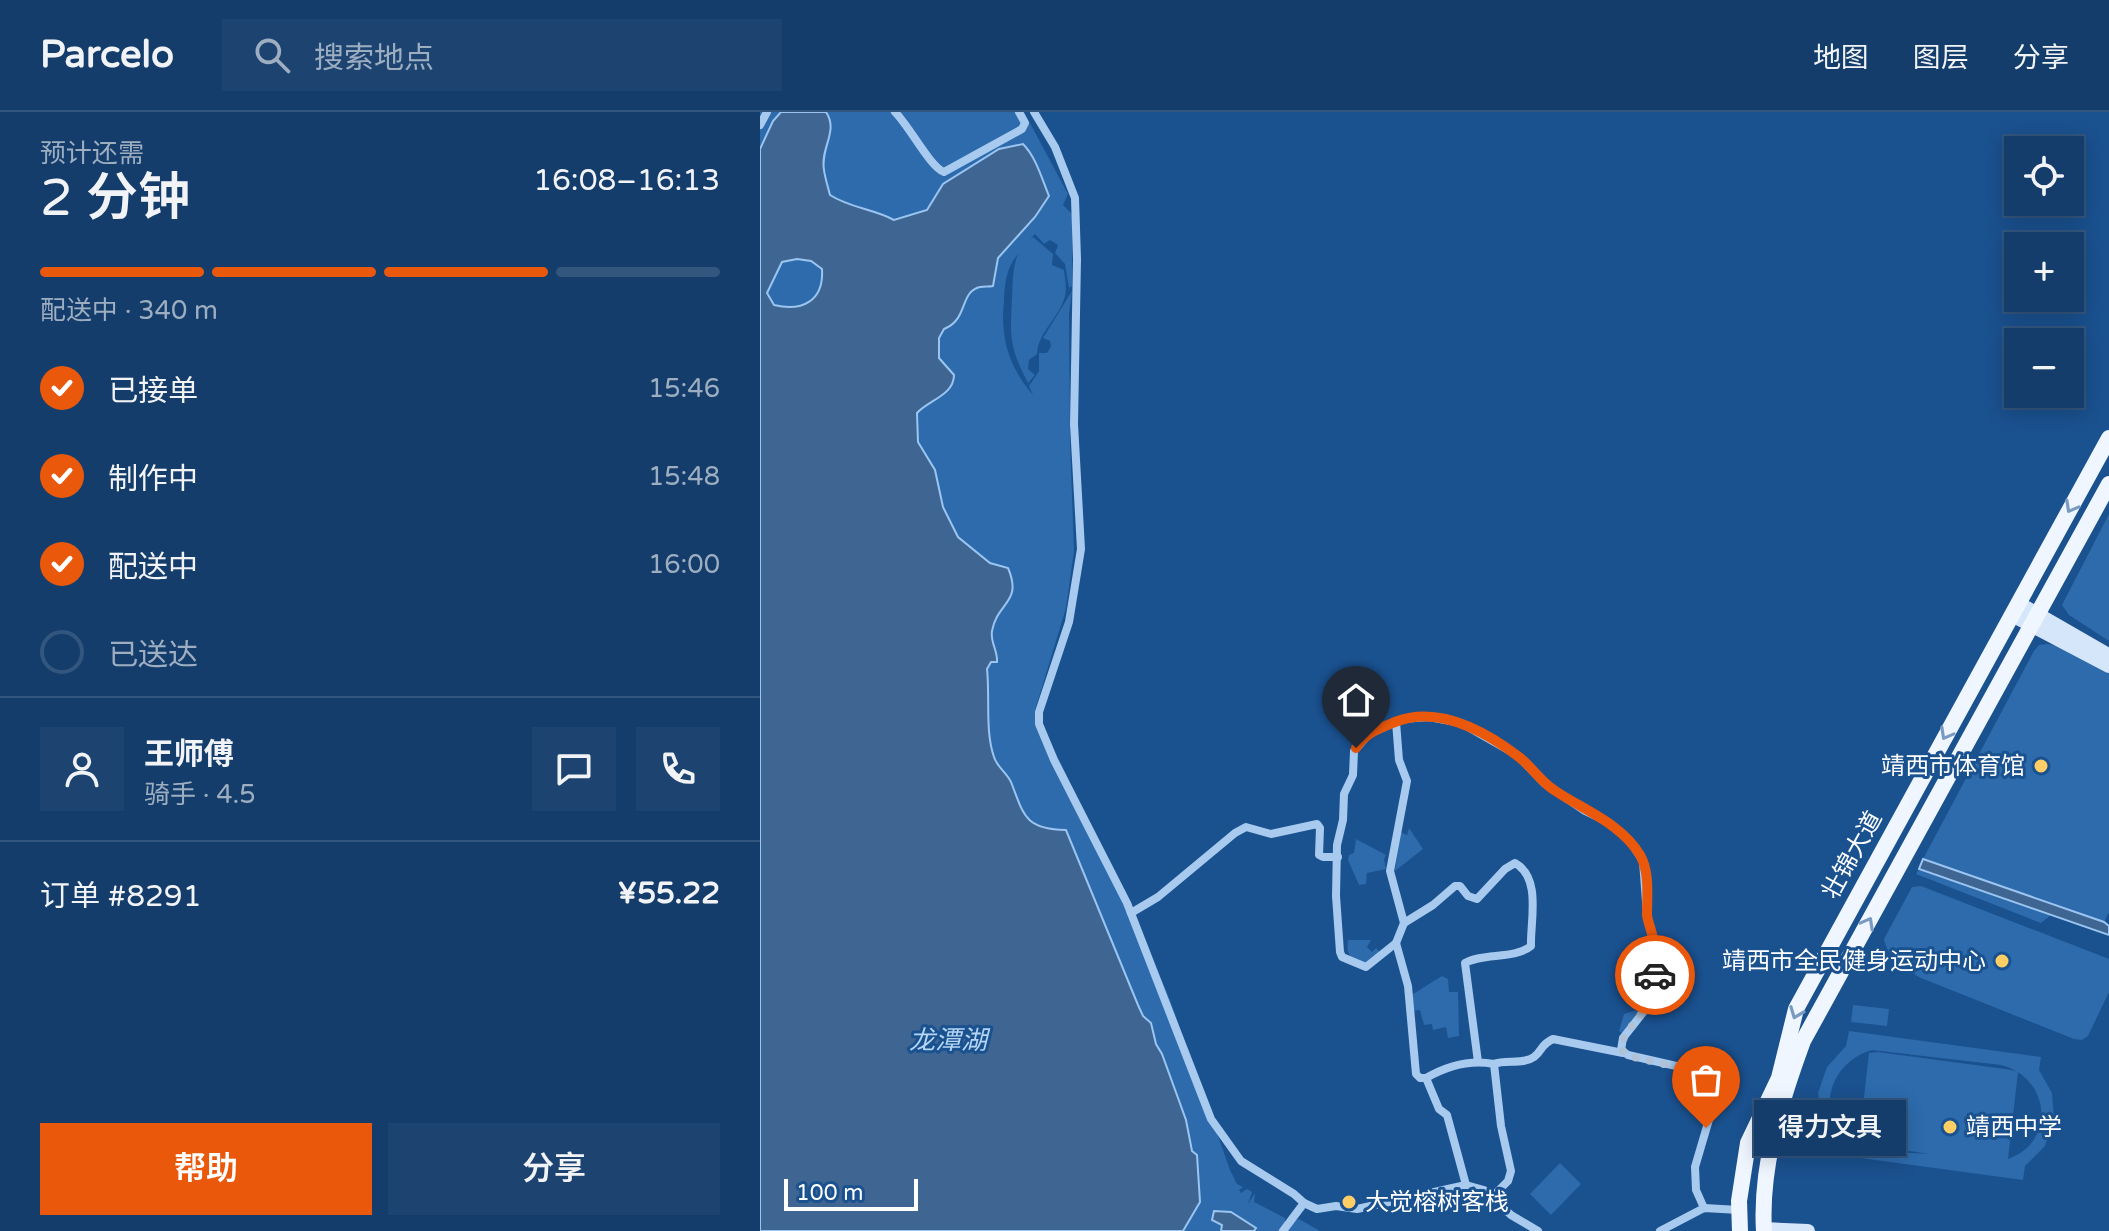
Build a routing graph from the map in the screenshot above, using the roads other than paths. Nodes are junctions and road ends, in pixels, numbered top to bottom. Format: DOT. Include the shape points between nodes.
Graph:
graph roads {
  1 [pos="767,112"];
  2 [pos="895,112"];
  3 [pos="1019,112"];
  4 [pos="1034,112"];
  5 [pos="760,125"];
  6 [pos="2109,438"];
  7 [pos="2109,484"];
  8 [pos="2015,609"];
  9 [pos="2034,619"];
  10 [pos="2109,655"];
  11 [pos="2109,666"];
  12 [pos="1396,722"];
  13 [pos="1338,857"];
  14 [pos="1131,913"];
  15 [pos="1404,923"];
  16 [pos="1396,943"];
  17 [pos="1624,1053"];
  18 [pos="1478,1062"];
  19 [pos="1494,1064"];
  20 [pos="1426,1078"];
  21 [pos="1466,1185"];
  22 [pos="1492,1197"];
  23 [pos="1304,1203"];
  24 [pos="1704,1208"];
  25 [pos="1739,1210"];
  26 [pos="1764,1230"];
  27 [pos="1283,1231"];
  28 [pos="1538,1231"];
  29 [pos="1660,1231"];
  30 [pos="1740,1231"];
  31 [pos="1808,1231"];
  1 -- 5 [label="street"];
  2 -- 3 [label="street" via="932,164 944,172 1022,129"];
  4 -- 14 [label="street" via="1075,198 1074,424 1081,549 1069,622 1039,724"];
  6 -- 8 [label="main road, 壮锦大道, one-way"];
  7 -- 9 [label="main road, 壮锦大道"];
  8 -- 9 [label="main road"];
  8 -- 25 [label="main road, 壮锦大道, one-way" via="1796,1009 1779,1078 1748,1143"];
  9 -- 10 [label="main road"];
  9 -- 11 [label="main road"];
  26 -- 9 [label="main road, 壮锦大道, one-way" via="1769,1156 1803,1041"];
  12 -- 13 [label="street" via="1369,734 1354,751"];
  12 -- 15 [label="street" via="1399,760 1407,781 1390,871"];
  12 -- 17 [label="street" via="1429,717 1473,728 1520,758 1552,789 1608,822 1636,849 1646,875 1655,983 1645,1010 1621,1042"];
  13 -- 14 [label="street" via="1319,855 1317,824 1271,834 1246,827"];
  13 -- 16 [label="street" via="1340,955 1366,967"];
  14 -- 23 [label="street" via="1214,1124 1241,1161"];
  15 -- 16 [label="street"];
  15 -- 18 [label="street" via="1455,886 1477,899 1510,865 1518,863 1524,869 1533,899 1530,948 1465,965"];
  16 -- 20 [label="street" via="1408,986 1414,1068 1417,1077"];
  17 -- 19 [label="street" via="1553,1039 1530,1059"];
  17 -- 24 [label="street" via="1703,1068 1717,1077 1695,1167"];
  18 -- 19 [label="street"];
  18 -- 20 [label="street" via="1454,1065"];
  19 -- 22 [label="street" via="1511,1171"];
  20 -- 21 [label="street" via="1448,1118"];
  21 -- 22 [label="street"];
  21 -- 23 [label="street" via="1357,1209 1317,1209"];
  22 -- 28 [label="street"];
  23 -- 27 [label="street"];
  24 -- 25 [label="street"];
  24 -- 29 [label="street"];
  25 -- 30 [label="main road, 壮锦大道"];
  26 -- 31 [label="main road"];
}
